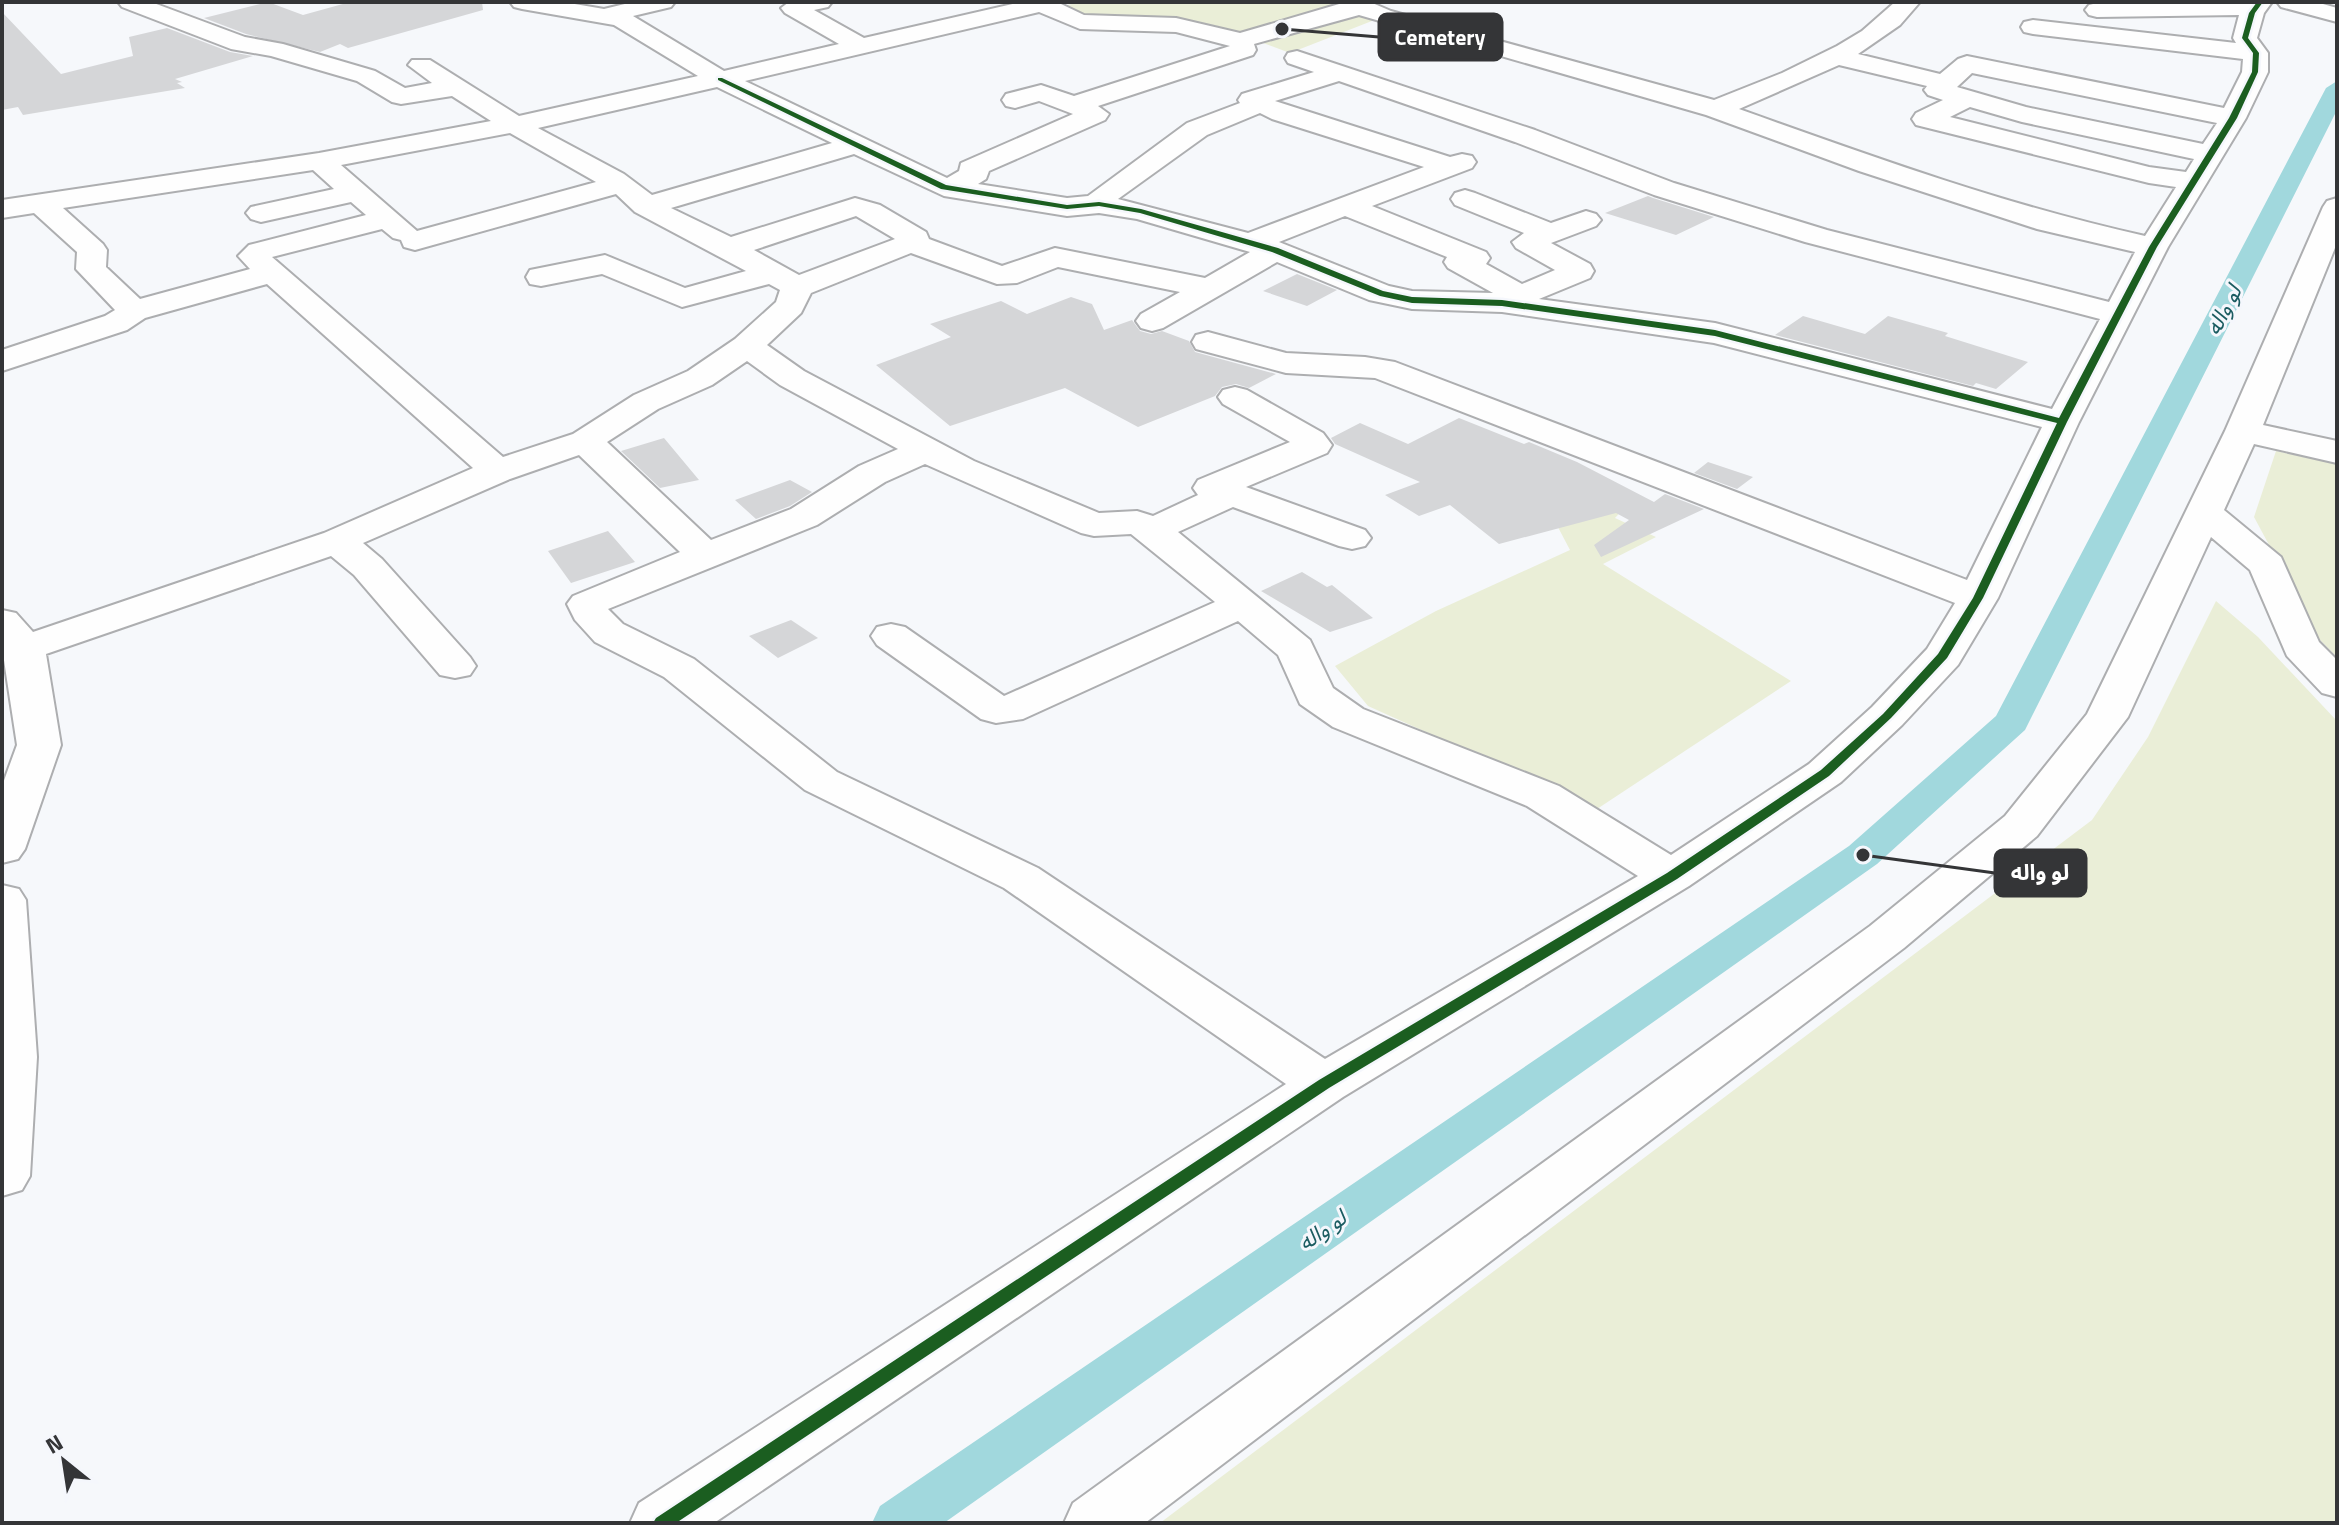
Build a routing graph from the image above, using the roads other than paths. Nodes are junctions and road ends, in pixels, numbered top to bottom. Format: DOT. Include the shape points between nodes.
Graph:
graph roads {
  1 [pos="130,2"];
  2 [pos="522,2"];
  3 [pos="663,2"];
  4 [pos="820,2"];
  5 [pos="1908,2"];
  6 [pos="1044,3"];
  7 [pos="1359,4"];
  8 [pos="2268,4"];
  9 [pos="2081,8"];
  10 [pos="2337,15"];
  11 [pos="604,16"];
  12 [pos="2033,27"];
  13 [pos="1240,40"];
  14 [pos="860,46"];
  15 [pos="2076,52"];
  16 [pos="1834,56"];
  17 [pos="1297,58"];
  18 [pos="2139,64"];
  19 [pos="421,65"];
  20 [pos="1337,73"];
  21 [pos="720,79"];
  22 [pos="457,87"];
  23 [pos="1957,91"];
  24 [pos="1015,100"];
  25 [pos="1260,104"];
  26 [pos="1074,105"];
  27 [pos="1715,109"];
  28 [pos="2209,122"];
  29 [pos="518,124"];
  30 [pos="1950,125"];
  31 [pos="1525,136"];
  32 [pos="855,145"];
  33 [pos="319,161"];
  34 [pos="1869,165"];
  35 [pos="1450,166"];
  36 [pos="619,184"];
  37 [pos="947,187"];
  38 [pos="354,193"];
  39 [pos="1465,199"];
  40 [pos="41,204"];
  41 [pos="1099,204"];
  42 [pos="645,206"];
  43 [pos="1348,207"];
  44 [pos="2337,207"];
  45 [pos="3,208"];
  46 [pos="870,211"];
  47 [pos="261,213"];
  48 [pos="386,219"];
  49 [pos="1586,220"];
  50 [pos="2138,226"];
  51 [pos="1550,233"];
  52 [pos="911,243"];
  53 [pos="1263,246"];
  54 [pos="729,248"];
  55 [pos="272,273"];
  56 [pos="541,277"];
  57 [pos="784,280"];
  58 [pos="1209,288"];
  59 [pos="1510,298"];
  60 [pos="134,311"];
  61 [pos="2118,314"];
  62 [pos="1152,321"];
  63 [pos="1208,342"];
  64 [pos="747,346"];
  65 [pos="2,361"];
  66 [pos="1235,397"];
  67 [pos="2062,422"];
  68 [pos="2243,431"];
  69 [pos="585,441"];
  70 [pos="925,451"];
  71 [pos="2337,452"];
  72 [pos="497,471"];
  73 [pos="1225,497"];
  74 [pos="2204,512"];
  75 [pos="1152,530"];
  76 [pos="1352,538"];
  77 [pos="337,541"];
  78 [pos="707,557"];
  79 [pos="1978,598"];
  80 [pos="1242,604"];
  81 [pos="13,635"];
  82 [pos="891,636"];
  83 [pos="455,666"];
  84 [pos="2337,684"];
  85 [pos="2,849"];
  86 [pos="1672,876"];
  87 [pos="2,900"];
  88 [pos="1324,1084"];
  89 [pos="2,1176"];
  90 [pos="662,1523"];
  91 [pos="1096,1523"];
  1 -- 22 [label="street" via="240,44 366,76 401,96"];
  2 -- 11 [label="street"];
  3 -- 11 [label="street"];
  4 -- 14 [label="street" via="793,8"];
  5 -- 16 [label="street" via="1897,17"];
  6 -- 13 [label="street" via="1080,22 1176,25"];
  6 -- 14 [label="street"];
  7 -- 13 [label="street"];
  7 -- 27 [label="street" via="1383,16"];
  8 -- 9 [label="street"];
  8 -- 10 [label="street"];
  8 -- 28 [label="street" via="2245,38"];
  11 -- 21 [label="street" via="649,33"];
  12 -- 28 [label="street"];
  13 -- 26 [label="street" via="1244,50"];
  14 -- 21 [label="street"];
  15 -- 18 [label="street"];
  16 -- 23 [label="street"];
  16 -- 27 [label="street"];
  17 -- 20 [label="street"];
  19 -- 22 [label="street"];
  20 -- 25 [label="street" via="1251,100"];
  20 -- 31 [label="street"];
  21 -- 29 [label="street"];
  21 -- 32 [label="street"];
  22 -- 29 [label="street"];
  23 -- 28 [label="street"];
  23 -- 28 [label="street" via="1967,64"];
  23 -- 30 [label="street" via="1925,119"];
  24 -- 26 [label="street" via="1041,93"];
  25 -- 35 [label="street"];
  25 -- 41 [label="street" via="1197,129"];
  26 -- 37 [label="street" via="1096,114 971,169 976,173"];
  27 -- 34 [label="street"];
  28 -- 30 [label="street"];
  28 -- 50 [label="street"];
  29 -- 33 [label="street"];
  29 -- 36 [label="street"];
  30 -- 34 [label="street"];
  31 -- 35 [label="street"];
  31 -- 61 [label="street" via="1664,189 1816,236"];
  32 -- 37 [label="street"];
  32 -- 42 [label="street"];
  33 -- 38 [label="street"];
  33 -- 40 [label="street"];
  34 -- 50 [label="street" via="2047,223"];
  35 -- 43 [label="street"];
  36 -- 42 [label="street"];
  36 -- 48 [label="street" via="418,243"];
  37 -- 41 [label="street" via="1067,207"];
  37 -- 46 [label="street"];
  38 -- 47 [label="street"];
  38 -- 48 [label="street"];
  39 -- 51 [label="street"];
  40 -- 45 [label="street"];
  40 -- 60 [label="street" via="92,250 91,269"];
  41 -- 53 [label="street"];
  42 -- 54 [label="street"];
  43 -- 53 [label="street"];
  43 -- 59 [label="street" via="1475,258 1459,262"];
  44 -- 68 [label="street"];
  46 -- 52 [label="street" via="909,233 915,238"];
  46 -- 54 [label="street" via="845,209"];
  48 -- 55 [label="street" via="253,256"];
  49 -- 51 [label="street"];
  50 -- 61 [label="street"];
  51 -- 59 [label="street" via="1527,242 1579,271"];
  52 -- 57 [label="street"];
  52 -- 58 [label="street" via="997,275 1055,257"];
  53 -- 58 [label="street"];
  53 -- 59 [label="street" via="1380,293 1412,300"];
  54 -- 57 [label="street"];
  55 -- 60 [label="street"];
  55 -- 72 [label="street"];
  56 -- 57 [label="street" via="605,264 682,298"];
  57 -- 64 [label="street" via="790,306"];
  58 -- 62 [label="street"];
  59 -- 67 [label="street" via="1715,333"];
  60 -- 65 [label="street" via="116,323"];
  61 -- 67 [label="street"];
  63 -- 79 [label="street" via="1291,363 1383,369 1539,434"];
  64 -- 69 [label="street"];
  64 -- 70 [label="street" via="792,378"];
  66 -- 73 [label="street" via="1314,445 1211,488"];
  67 -- 79 [label="street"];
  68 -- 71 [label="street"];
  68 -- 74 [label="street"];
  69 -- 72 [label="street"];
  69 -- 78 [label="street"];
  70 -- 75 [label="street" via="1094,525 1137,522"];
  70 -- 78 [label="street" via="872,474 804,517"];
  72 -- 77 [label="street"];
  73 -- 75 [label="street"];
  73 -- 76 [label="street" via="1247,498"];
  74 -- 84 [label="street" via="2267,565 2301,647"];
  74 -- 91 [label="street" via="2107,717 2021,826 1887,937"];
  75 -- 80 [label="street"];
  77 -- 81 [label="street"];
  77 -- 83 [label="street" via="368,567"];
  78 -- 88 [label="street" via="592,601 587,604 589,612 609,633 679,668 821,781 1021,878"];
  79 -- 86 [label="street" via="1943,656 1846,754"];
  80 -- 82 [label="street" via="1008,710 996,710"];
  80 -- 86 [label="street" via="1296,649 1315,695 1348,718 1543,796"];
  81 -- 85 [label="street" via="39,745"];
  86 -- 88 [label="street"];
  87 -- 89 [label="street" via="11,1057"];
  88 -- 90 [label="street"];
}
